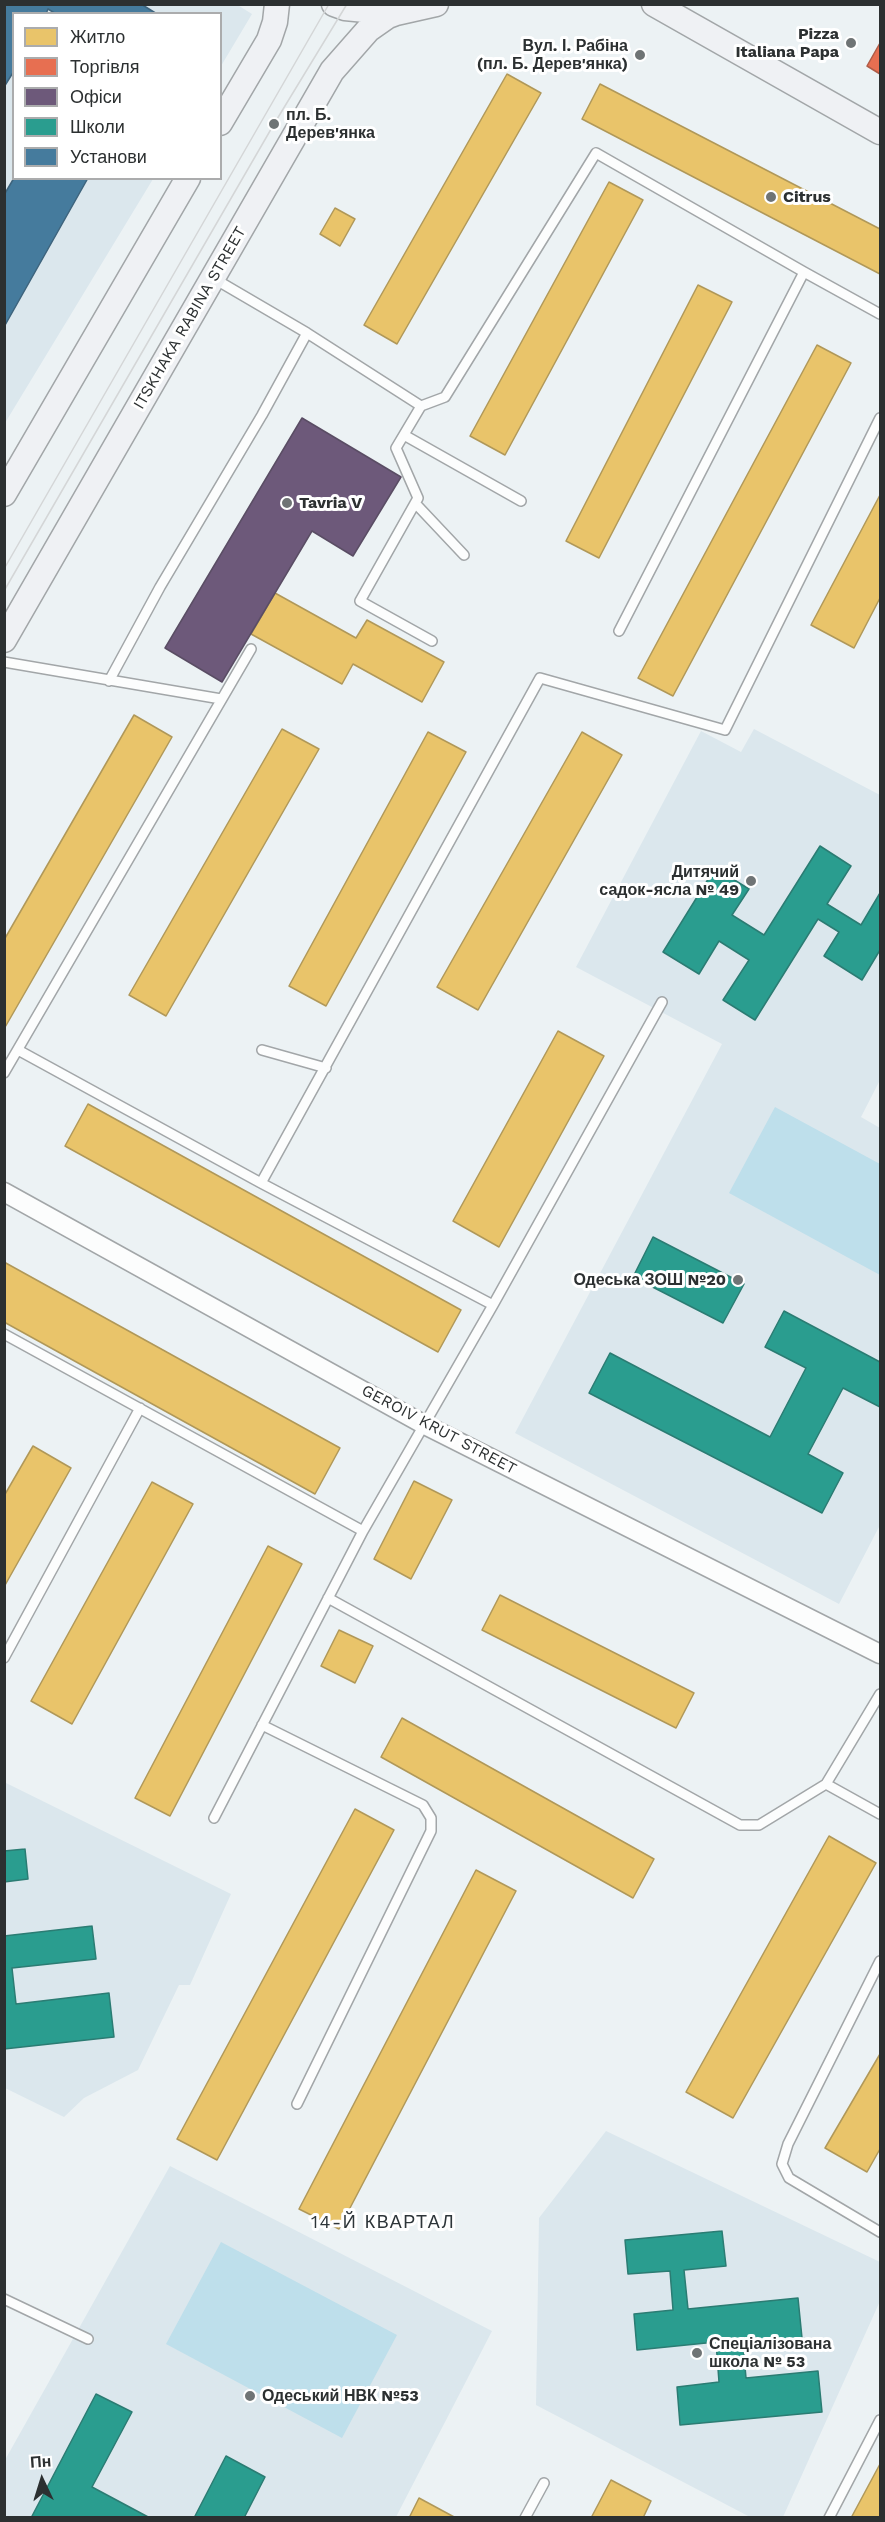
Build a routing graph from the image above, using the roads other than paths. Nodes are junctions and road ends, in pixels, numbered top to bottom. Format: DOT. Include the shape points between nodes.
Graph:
graph roads {
  1 [pos="277,4"];
  2 [pos="334,4"];
  3 [pos="436,4"];
  4 [pos="654,4"];
  5 [pos="396,13"];
  6 [pos="222,120"];
  7 [pos="880,132"];
  8 [pos="187,180"];
  9 [pos="804,273"];
  10 [pos="213,278"];
  11 [pos="880,314"];
  12 [pos="307,333"];
  13 [pos="421,406"];
  14 [pos="880,418"];
  15 [pos="404,435"];
  16 [pos="4,494"];
  17 [pos="521,501"];
  18 [pos="415,503"];
  19 [pos="464,555"];
  20 [pos="619,631"];
  21 [pos="4,640"];
  22 [pos="432,641"];
  23 [pos="251,649"];
  24 [pos="4,662"];
  25 [pos="109,681"];
  26 [pos="221,699"];
  27 [pos="662,1002"];
  28 [pos="18,1050"];
  29 [pos="262,1050"];
  30 [pos="326,1068"];
  31 [pos="4,1073"];
  32 [pos="261,1183"];
  33 [pos="4,1192"];
  34 [pos="493,1305"];
  35 [pos="4,1334"];
  36 [pos="140,1408"];
  37 [pos="423,1424"];
  38 [pos="363,1531"];
  39 [pos="328,1598"];
  40 [pos="880,1654"];
  41 [pos="4,1658"];
  42 [pos="880,1694"];
  43 [pos="262,1725"];
  44 [pos="826,1784"];
  45 [pos="880,1814"];
  46 [pos="214,1818"];
  47 [pos="880,1961"];
  48 [pos="297,2104"];
  49 [pos="880,2232"];
  50 [pos="4,2299"];
  51 [pos="87,2339"];
  52 [pos="880,2420"];
  53 [pos="544,2483"];
  54 [pos="525,2517"];
  55 [pos="829,2517"];
  1 -- 6 [label="main road" via="269,40"];
  2 -- 5 [label="main road"];
  3 -- 5 [label="main road"];
  4 -- 7 [label="main road"];
  5 -- 10 [label="main road, ITSKHAKA RABINA STREET" via="368,30 332,71"];
  8 -- 16 [label="main road"];
  9 -- 11 [label="lane"];
  9 -- 13 [label="lane" via="596,153 445,397"];
  9 -- 20 [label="lane"];
  10 -- 12 [label="lane"];
  10 -- 21 [label="main road, ITSKHAKA RABINA STREET"];
  12 -- 13 [label="lane"];
  12 -- 25 [label="lane"];
  13 -- 15 [label="lane"];
  14 -- 30 [label="lane" via="725,730 540,678"];
  15 -- 17 [label="lane"];
  15 -- 18 [label="lane" via="396,448 418,498"];
  18 -- 19 [label="lane"];
  18 -- 22 [label="lane" via="360,601"];
  23 -- 26 [label="lane"];
  24 -- 25 [label="lane"];
  25 -- 26 [label="lane"];
  26 -- 28 [label="lane"];
  27 -- 34 [label="lane"];
  28 -- 31 [label="lane"];
  28 -- 32 [label="lane"];
  29 -- 30 [label="lane"];
  30 -- 32 [label="lane"];
  32 -- 34 [label="lane"];
  33 -- 37 [label="street, GEROIV KRUT STREET"];
  34 -- 37 [label="lane"];
  35 -- 36 [label="lane"];
  36 -- 38 [label="lane"];
  36 -- 41 [label="lane"];
  37 -- 38 [label="lane"];
  37 -- 40 [label="street, GEROIV KRUT STREET"];
  38 -- 39 [label="lane"];
  39 -- 43 [label="lane"];
  39 -- 44 [label="lane" via="740,1825 759,1825"];
  42 -- 44 [label="lane"];
  43 -- 46 [label="lane"];
  43 -- 48 [label="lane" via="423,1805 431,1818 432,1831"];
  44 -- 45 [label="lane"];
  47 -- 49 [label="lane" via="782,2164 789,2178"];
  50 -- 51 [label="lane"];
  52 -- 55 [label="lane"];
  53 -- 54 [label="lane"];
}
